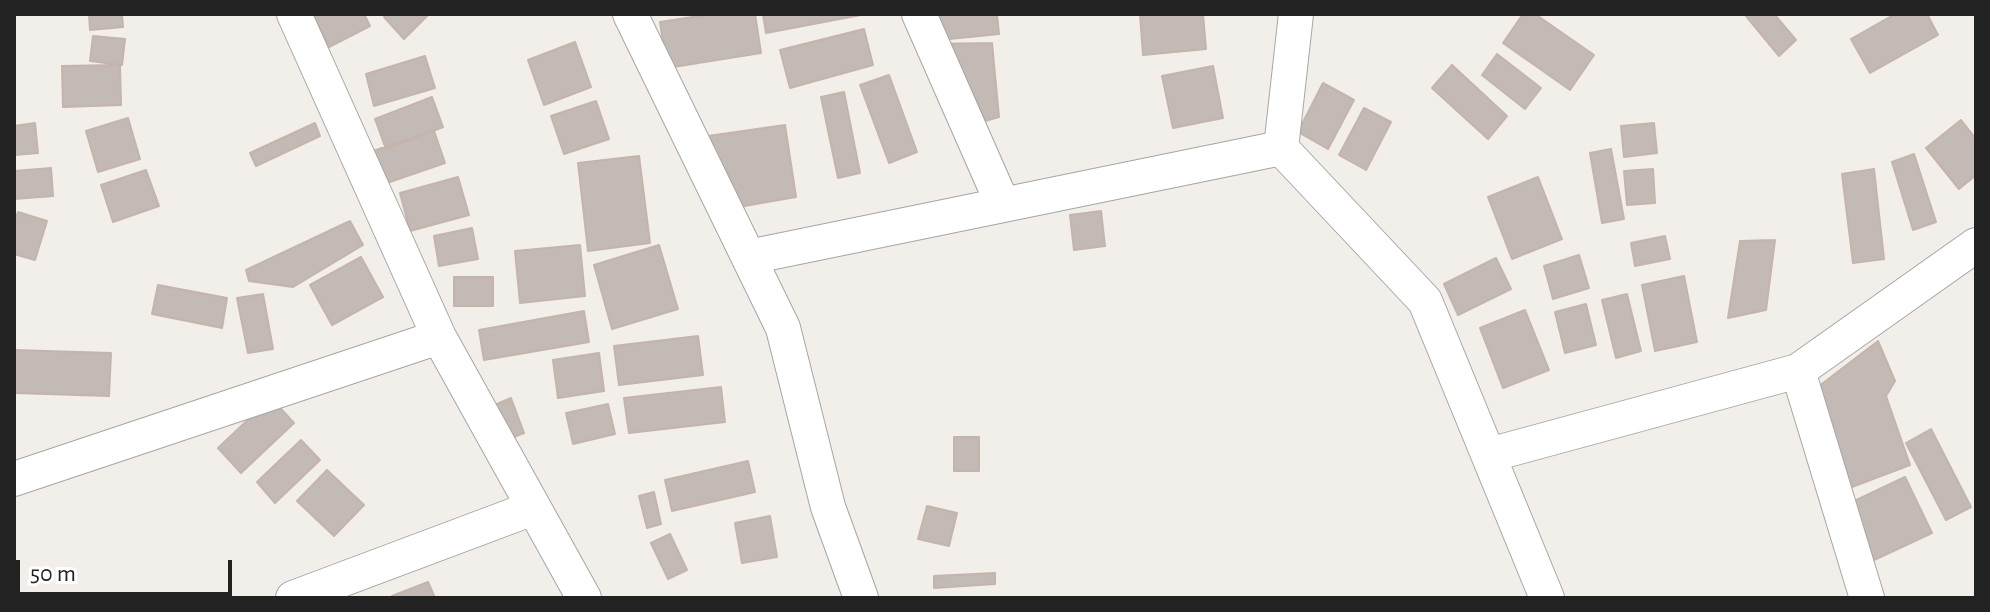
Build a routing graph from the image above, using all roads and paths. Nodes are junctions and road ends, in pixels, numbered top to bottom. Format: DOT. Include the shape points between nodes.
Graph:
graph roads {
  1 [pos="294,14"];
  2 [pos="630,14"];
  3 [pos="919,14"];
  4 [pos="1296,14"];
  5 [pos="1281,148"];
  6 [pos="1003,205"];
  7 [pos="1976,245"];
  8 [pos="749,257"];
  9 [pos="439,337"];
  10 [pos="1798,371"];
  11 [pos="1489,455"];
  12 [pos="14,479"];
  13 [pos="533,508"];
  14 [pos="293,598"];
  15 [pos="584,598"];
  16 [pos="861,598"];
  17 [pos="1547,598"];
  18 [pos="1867,598"];
  1 -- 9 [label="street"];
  2 -- 8 [label="street"];
  3 -- 6 [label="street"];
  4 -- 5 [label="street"];
  5 -- 6 [label="street"];
  5 -- 11 [label="street" via="1425,301"];
  6 -- 8 [label="street"];
  7 -- 10 [label="street"];
  8 -- 16 [label="street" via="783,328 828,507"];
  9 -- 12 [label="street"];
  9 -- 13 [label="street"];
  10 -- 11 [label="street"];
  10 -- 18 [label="street"];
  11 -- 17 [label="street"];
  13 -- 14 [label="street"];
  13 -- 15 [label="street"];
}
